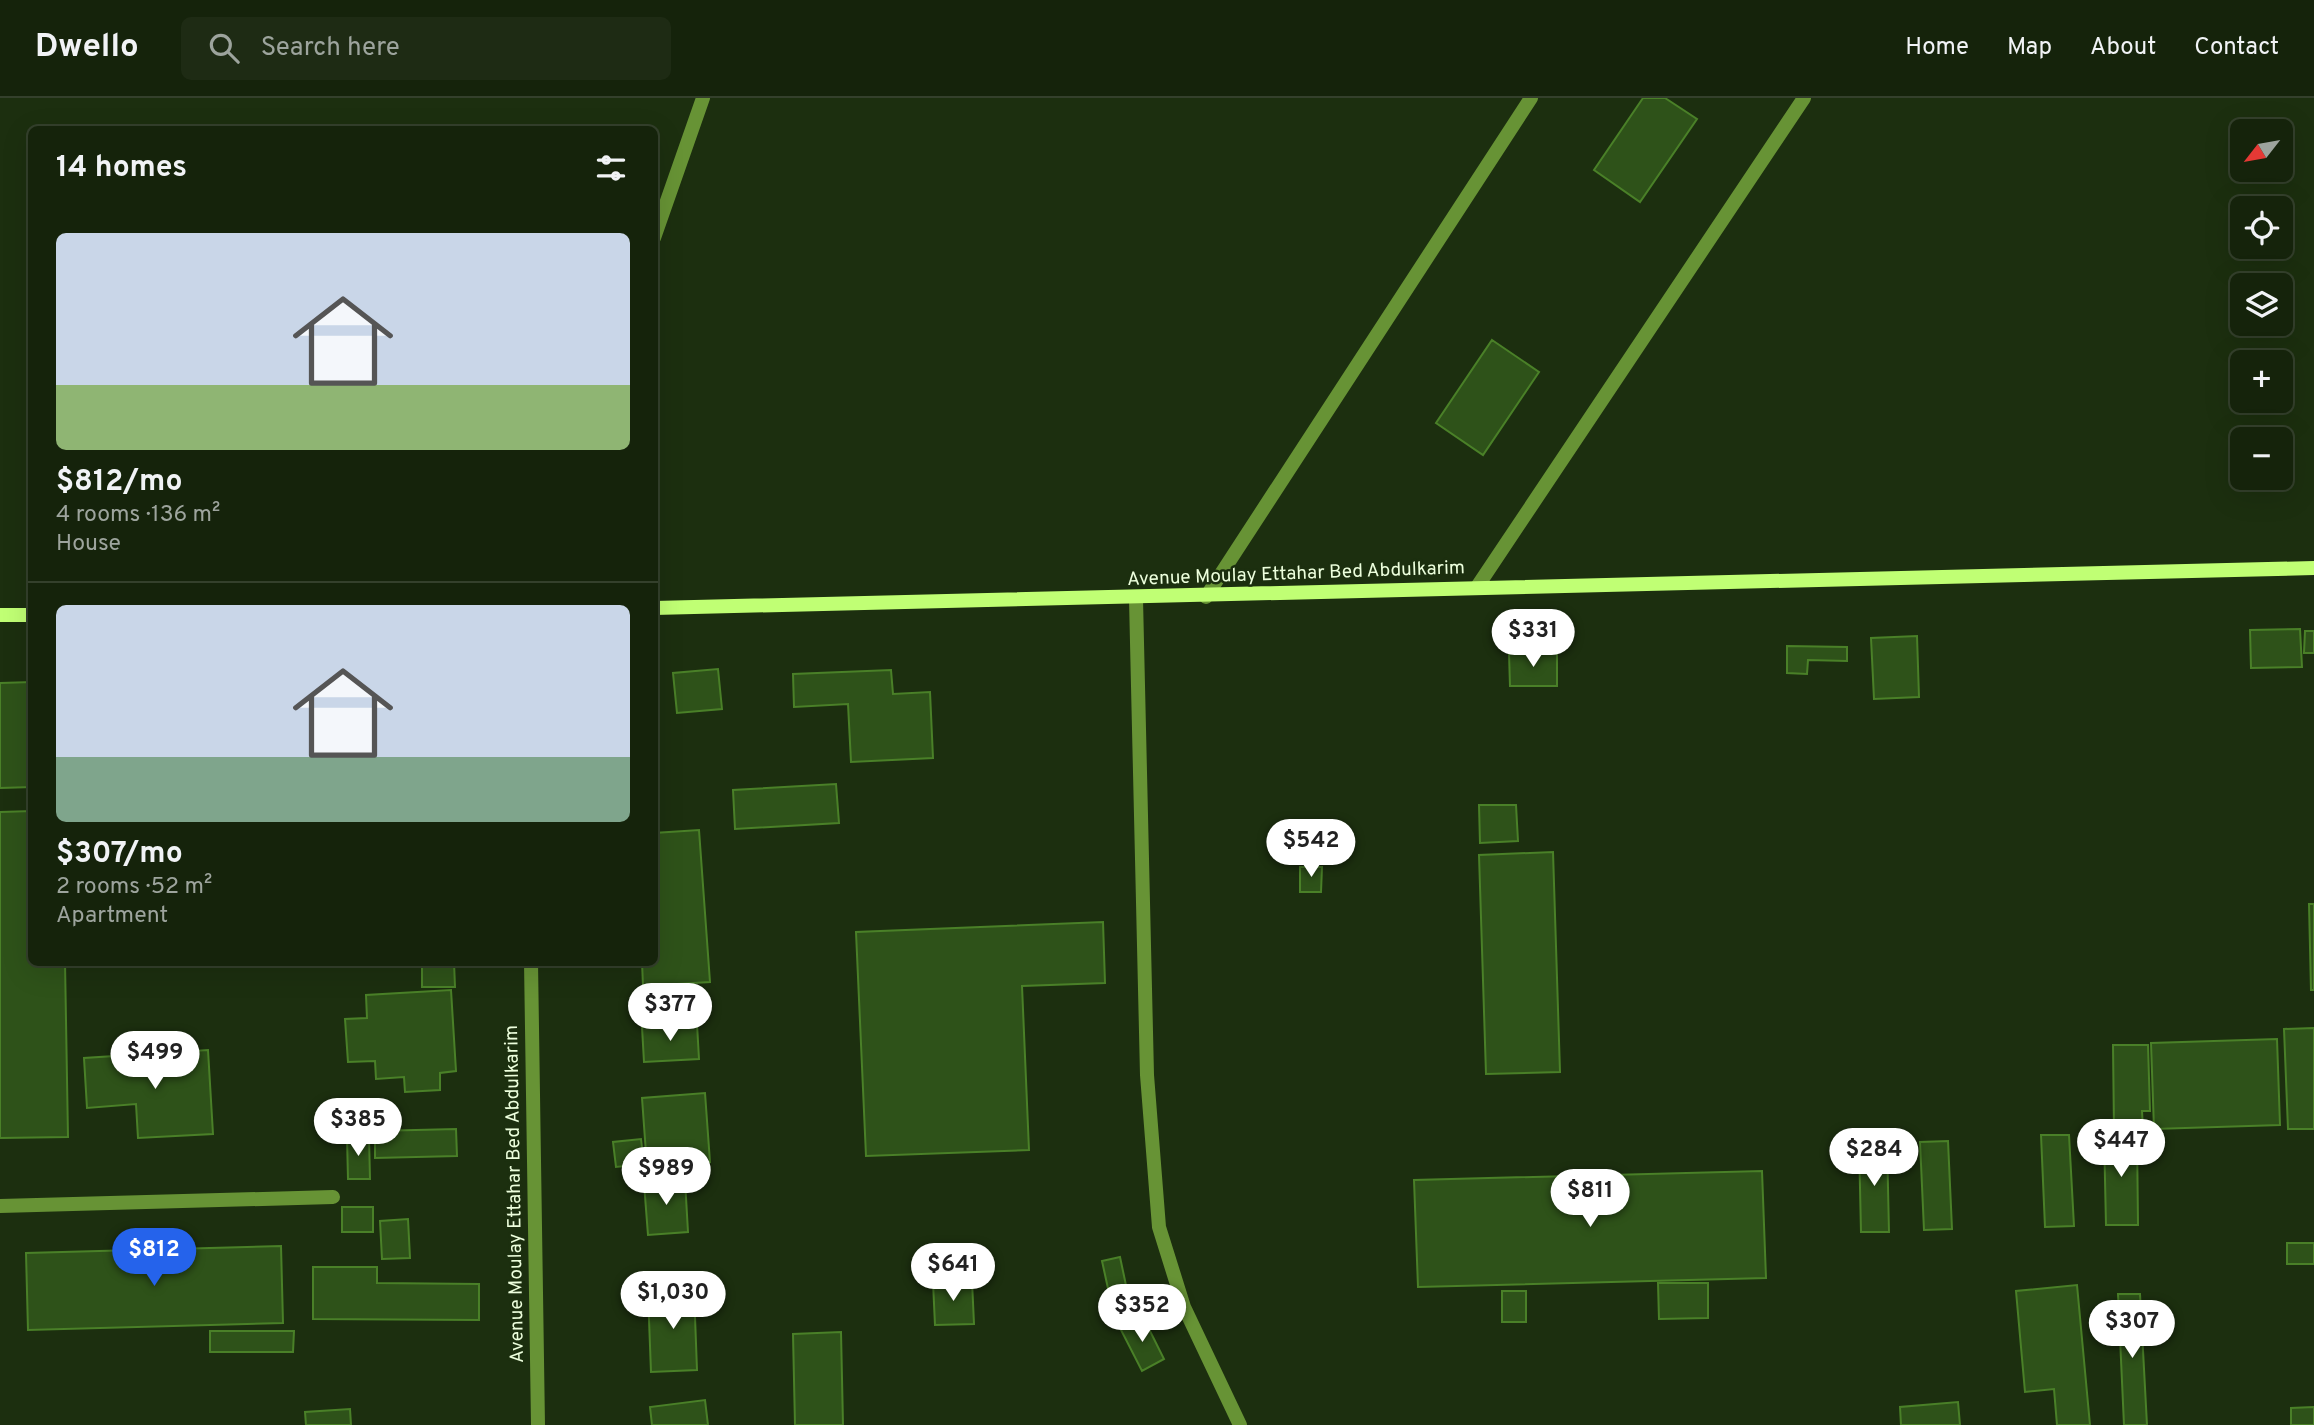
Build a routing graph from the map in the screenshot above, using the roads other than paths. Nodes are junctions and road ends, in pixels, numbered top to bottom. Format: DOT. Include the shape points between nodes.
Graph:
graph roads {
  1 [pos="703,98"];
  2 [pos="1531,98"];
  3 [pos="1804,98"];
  4 [pos="658,227"];
  5 [pos="2314,568"];
  6 [pos="1477,587"];
  7 [pos="1206,597"];
  8 [pos="1136,599"];
  9 [pos="658,608"];
  10 [pos="0,615"];
  11 [pos="28,615"];
  12 [pos="531,966"];
  13 [pos="333,1197"];
  14 [pos="0,1206"];
  15 [pos="538,1425"];
  16 [pos="1240,1425"];
  1 -- 4 [label="street"];
  2 -- 7 [label="street"];
  3 -- 6 [label="street, Avenue Moulay Ettahar Bed Abdulkarim"];
  5 -- 6 [label="street"];
  6 -- 7 [label="street, Avenue Moulay Ettahar Bed Abdulkarim"];
  7 -- 8 [label="street, Avenue Moulay Ettahar Bed Abdulkarim"];
  8 -- 9 [label="street, Avenue Moulay Ettahar Bed Abdulkarim"];
  8 -- 16 [label="street" via="1147,1075 1160,1227 1184,1307"];
  10 -- 11 [label="street"];
  12 -- 15 [label="street, Avenue Moulay Ettahar Bed Abdulkarim"];
  13 -- 14 [label="street"];
}
